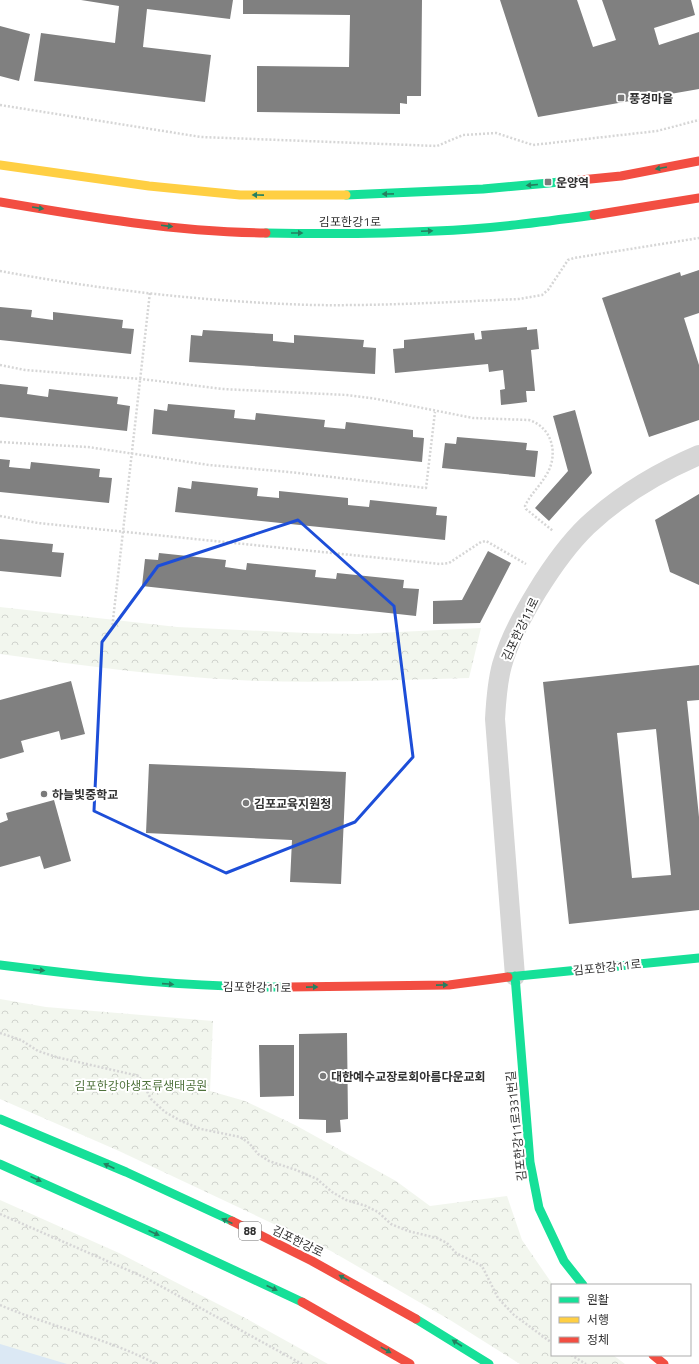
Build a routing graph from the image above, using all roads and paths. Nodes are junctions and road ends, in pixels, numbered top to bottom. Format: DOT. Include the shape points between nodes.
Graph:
graph roads {
  1 [pos="0,105"];
  2 [pos="699,120"];
  3 [pos="699,161"];
  4 [pos="0,165"];
  5 [pos="699,198"];
  6 [pos="0,202"];
  7 [pos="699,238"];
  8 [pos="0,271"];
  9 [pos="150,292"];
  10 [pos="0,365"];
  11 [pos="142,379"];
  12 [pos="435,412"];
  13 [pos="0,442"];
  14 [pos="133,453"];
  15 [pos="699,454"];
  16 [pos="0,516"];
  17 [pos="123,531"];
  18 [pos="553,531"];
  19 [pos="526,564"];
  20 [pos="112,629"];
  21 [pos="0,956"];
  22 [pos="699,958"];
  23 [pos="0,965"];
  24 [pos="515,976"];
  25 [pos="0,1033"];
  26 [pos="0,1119"];
  27 [pos="0,1164"];
  28 [pos="0,1214"];
  29 [pos="582,1284"];
  30 [pos="0,1305"];
  31 [pos="551,1341"];
  32 [pos="573,1356"];
  33 [pos="654,1356"];
  34 [pos="156,1364"];
  35 [pos="302,1364"];
  36 [pos="410,1364"];
  37 [pos="489,1364"];
  38 [pos="586,1364"];
  39 [pos="664,1364"];
  1 -- 2 [label="path" via="201,137 438,146 463,135 496,133 533,145 657,131"];
  3 -- 4 [label="main road, one-way" via="621,176 483,189 310,196 240,195 149,186"];
  6 -- 5 [label="main road, 김포한강1로, one-way" via="186,228 269,234 399,232 530,224 632,211"];
  7 -- 9 [label="path" via="568,260 542,295 519,299 314,305 220,300"];
  8 -- 9 [label="path"];
  9 -- 11 [label="path"];
  10 -- 11 [label="path" via="25,370"];
  11 -- 12 [label="path" via="235,390 377,399"];
  11 -- 14 [label="path"];
  12 -- 14 [label="path" via="426,488 215,466"];
  12 -- 18 [label="path" via="473,418 529,420 546,429 553,452 551,467 525,506"];
  13 -- 14 [label="path" via="67,445"];
  14 -- 17 [label="path"];
  15 -- 24 [label="street, 김포한강11로" via="631,491 586,527 544,582 522,620 502,664 495,719"];
  16 -- 17 [label="path" via="30,522"];
  17 -- 19 [label="path" via="440,564 449,563 486,541"];
  17 -- 20 [label="path"];
  21 -- 24 [label="main road, 김포한강11로" via="124,972 193,977"];
  22 -- 24 [label="main road, 김포한강11로"];
  23 -- 24 [label="main road, 김포한강11로, one-way" via="120,980 263,987 449,985"];
  24 -- 29 [label="main road, 김포한강11로331번길" via="530,1162 539,1208 564,1261"];
  25 -- 31 [label="path" via="56,1057 139,1076 151,1099 165,1112 181,1121 201,1129 240,1137 269,1161 318,1180 346,1200 378,1212 391,1224 446,1243 456,1253 482,1266 498,1298 514,1314"];
  37 -- 26 [label="main road, 김포한강로 / 88, one-way" via="438,1331 312,1260 180,1198"];
  27 -- 36 [label="main road, one-way" via="288,1295"];
  28 -- 35 [label="path" via="146,1278"];
  30 -- 34 [label="path" via="25,1316 130,1350"];
  32 -- 38 [label="path"];
  33 -- 39 [label="main road"];
}
